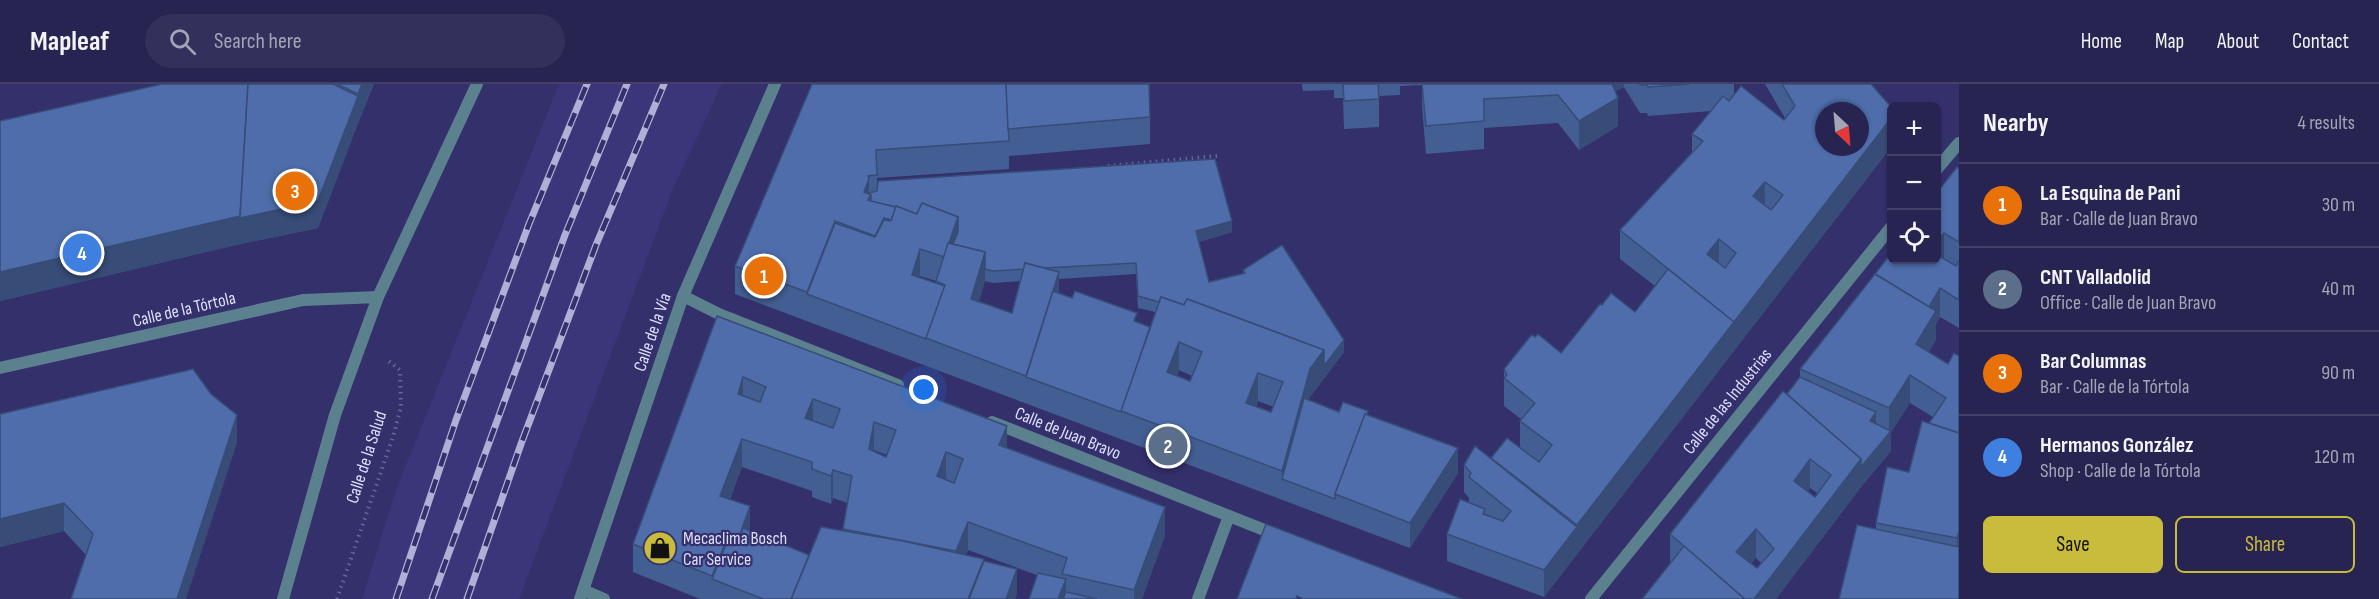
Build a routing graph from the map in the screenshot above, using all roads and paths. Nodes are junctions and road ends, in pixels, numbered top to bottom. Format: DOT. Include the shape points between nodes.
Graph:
graph roads {
  1 [pos="477,84"];
  2 [pos="775,84"];
  3 [pos="1959,143"];
  4 [pos="1217,156"];
  5 [pos="1941,164"];
  6 [pos="1100,166"];
  7 [pos="1887,232"];
  8 [pos="683,296"];
  9 [pos="378,297"];
  10 [pos="362,340"];
  11 [pos="0,368"];
  12 [pos="908,389"];
  13 [pos="985,419"];
  14 [pos="1229,516"];
  15 [pos="1285,538"];
  16 [pos="582,595"];
  17 [pos="283,599"];
  18 [pos="337,599"];
  19 [pos="604,599"];
  20 [pos="1198,599"];
  21 [pos="1591,599"];
  1 -- 9 [label="street"];
  2 -- 8 [label="street, Calle de la Vía"];
  3 -- 5 [label="street"];
  4 -- 6 [label="path"];
  7 -- 21 [label="street, Calle de las Industrias"];
  8 -- 12 [label="street"];
  8 -- 16 [label="street, Calle de la Vía"];
  9 -- 10 [label="street"];
  9 -- 11 [label="street, Calle de la Tórtola" via="303,300"];
  10 -- 17 [label="street" via="335,415"];
  10 -- 18 [label="path, Calle de la Salud" via="400,370 401,407"];
  13 -- 14 [label="street, Calle de Juan Bravo"];
  14 -- 15 [label="street, Calle de Juan Bravo"];
  14 -- 20 [label="street"];
  16 -- 19 [label="street"];
}
